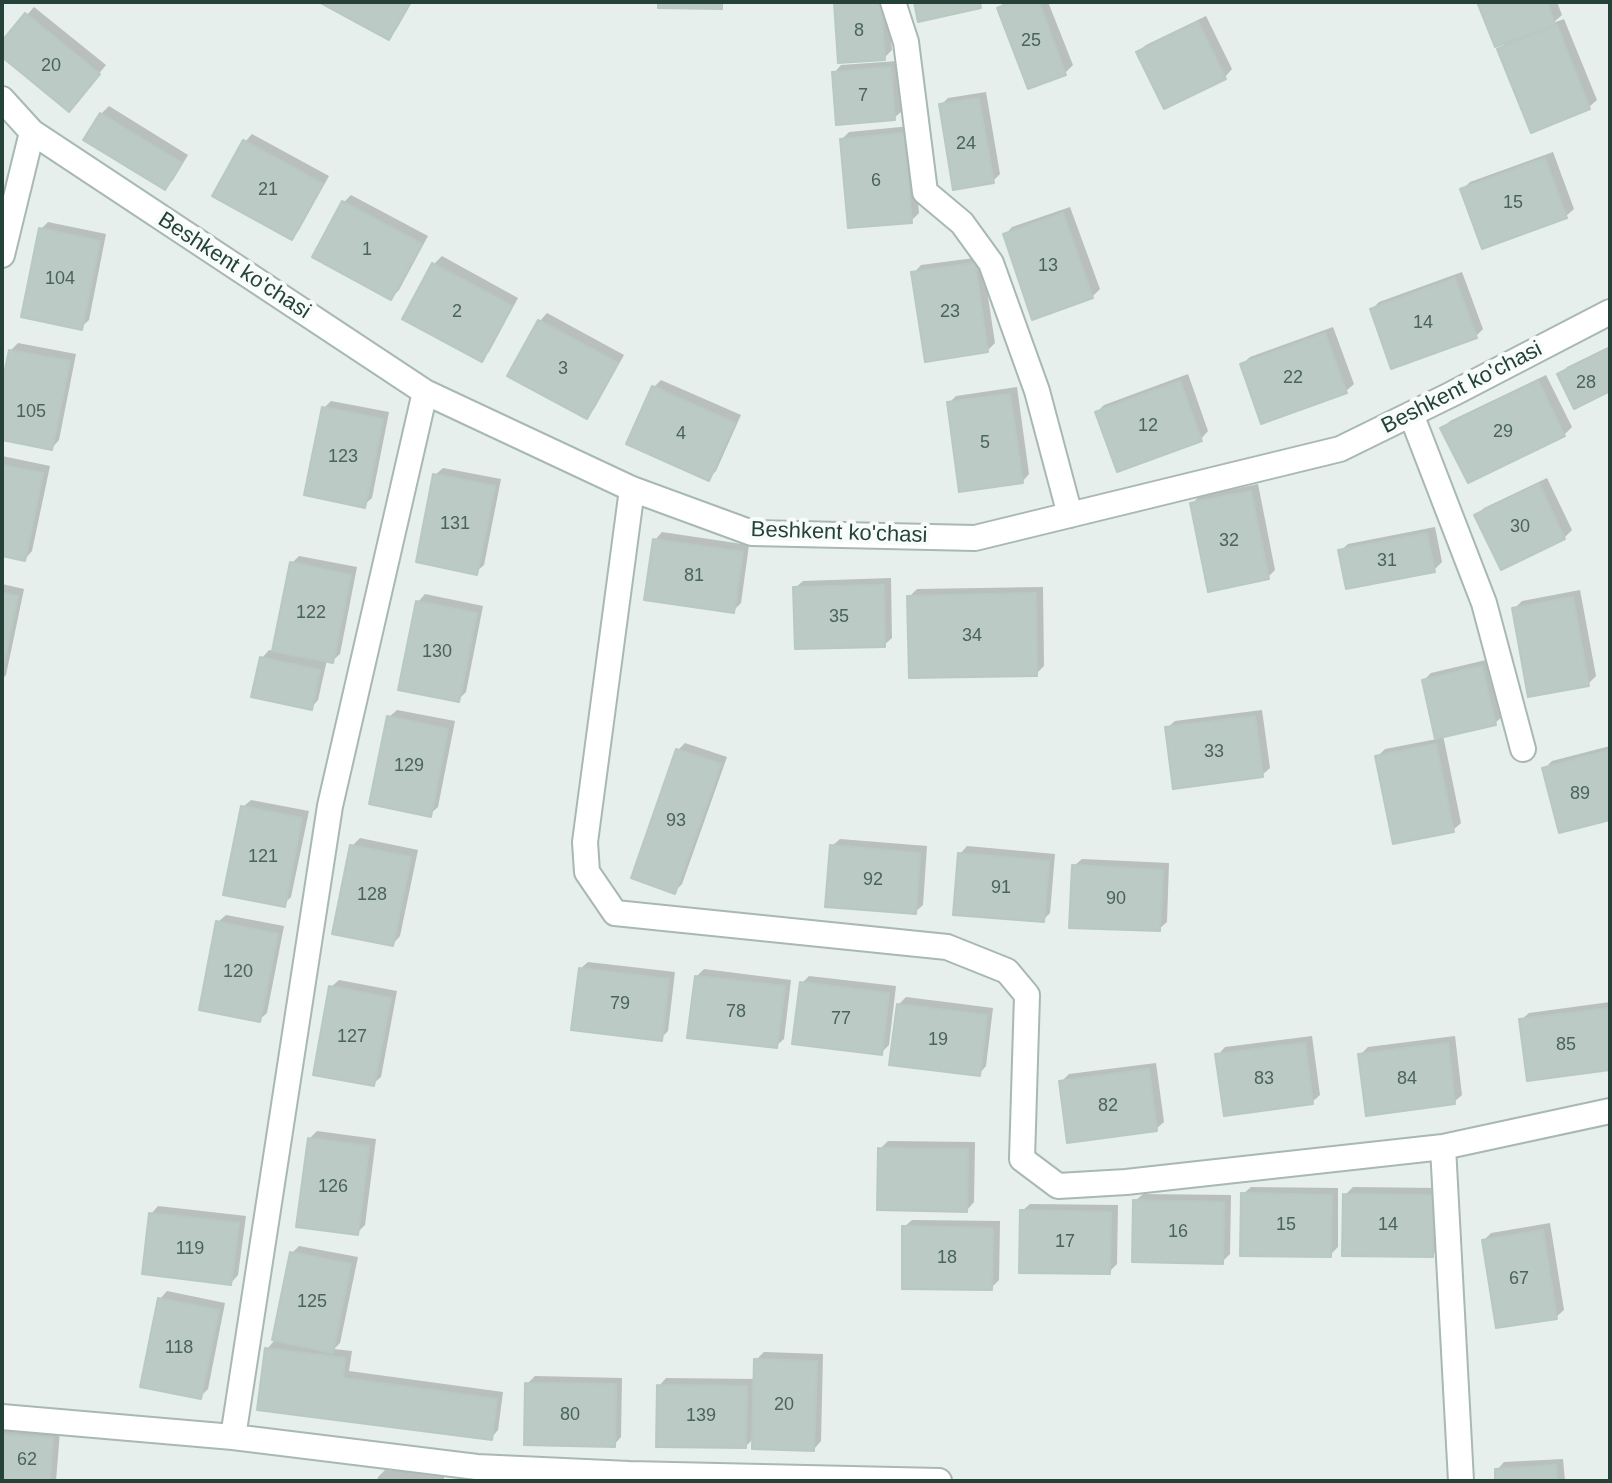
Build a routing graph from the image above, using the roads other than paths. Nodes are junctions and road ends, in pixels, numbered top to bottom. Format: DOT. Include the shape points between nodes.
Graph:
graph roads {
  1 [pos="893,2"];
  2 [pos="2,99"];
  3 [pos="32,132"];
  4 [pos="2,255"];
  5 [pos="1610,312"];
  6 [pos="425,392"];
  7 [pos="1411,414"];
  8 [pos="632,489"];
  9 [pos="1070,515"];
  10 [pos="1523,749"];
  11 [pos="1610,1111"];
  12 [pos="1443,1147"];
  13 [pos="2,1417"];
  14 [pos="233,1437"];
  15 [pos="476,1474"];
  16 [pos="939,1481"];
  17 [pos="1461,1481"];
  1 -- 9 [label="street" via="906,42 925,192 962,223 991,263 1037,391"];
  2 -- 3 [label="street, Beshkent ko'chasi"];
  3 -- 4 [label="street"];
  3 -- 6 [label="street, Beshkent ko'chasi"];
  5 -- 7 [label="street, Beshkent ko'chasi"];
  6 -- 8 [label="street, Beshkent ko'chasi"];
  6 -- 14 [label="street" via="330,806"];
  7 -- 9 [label="street, Beshkent ko'chasi" via="1340,449"];
  7 -- 10 [label="street" via="1484,603"];
  8 -- 9 [label="street, Beshkent ko'chasi" via="752,533 975,538"];
  8 -- 12 [label="street" via="585,842 587,872 615,913 947,947 1007,971 1027,995 1022,1159 1058,1186"];
  11 -- 12 [label="street"];
  12 -- 17 [label="street"];
  13 -- 14 [label="street"];
  14 -- 15 [label="street"];
  15 -- 16 [label="street"];
}
